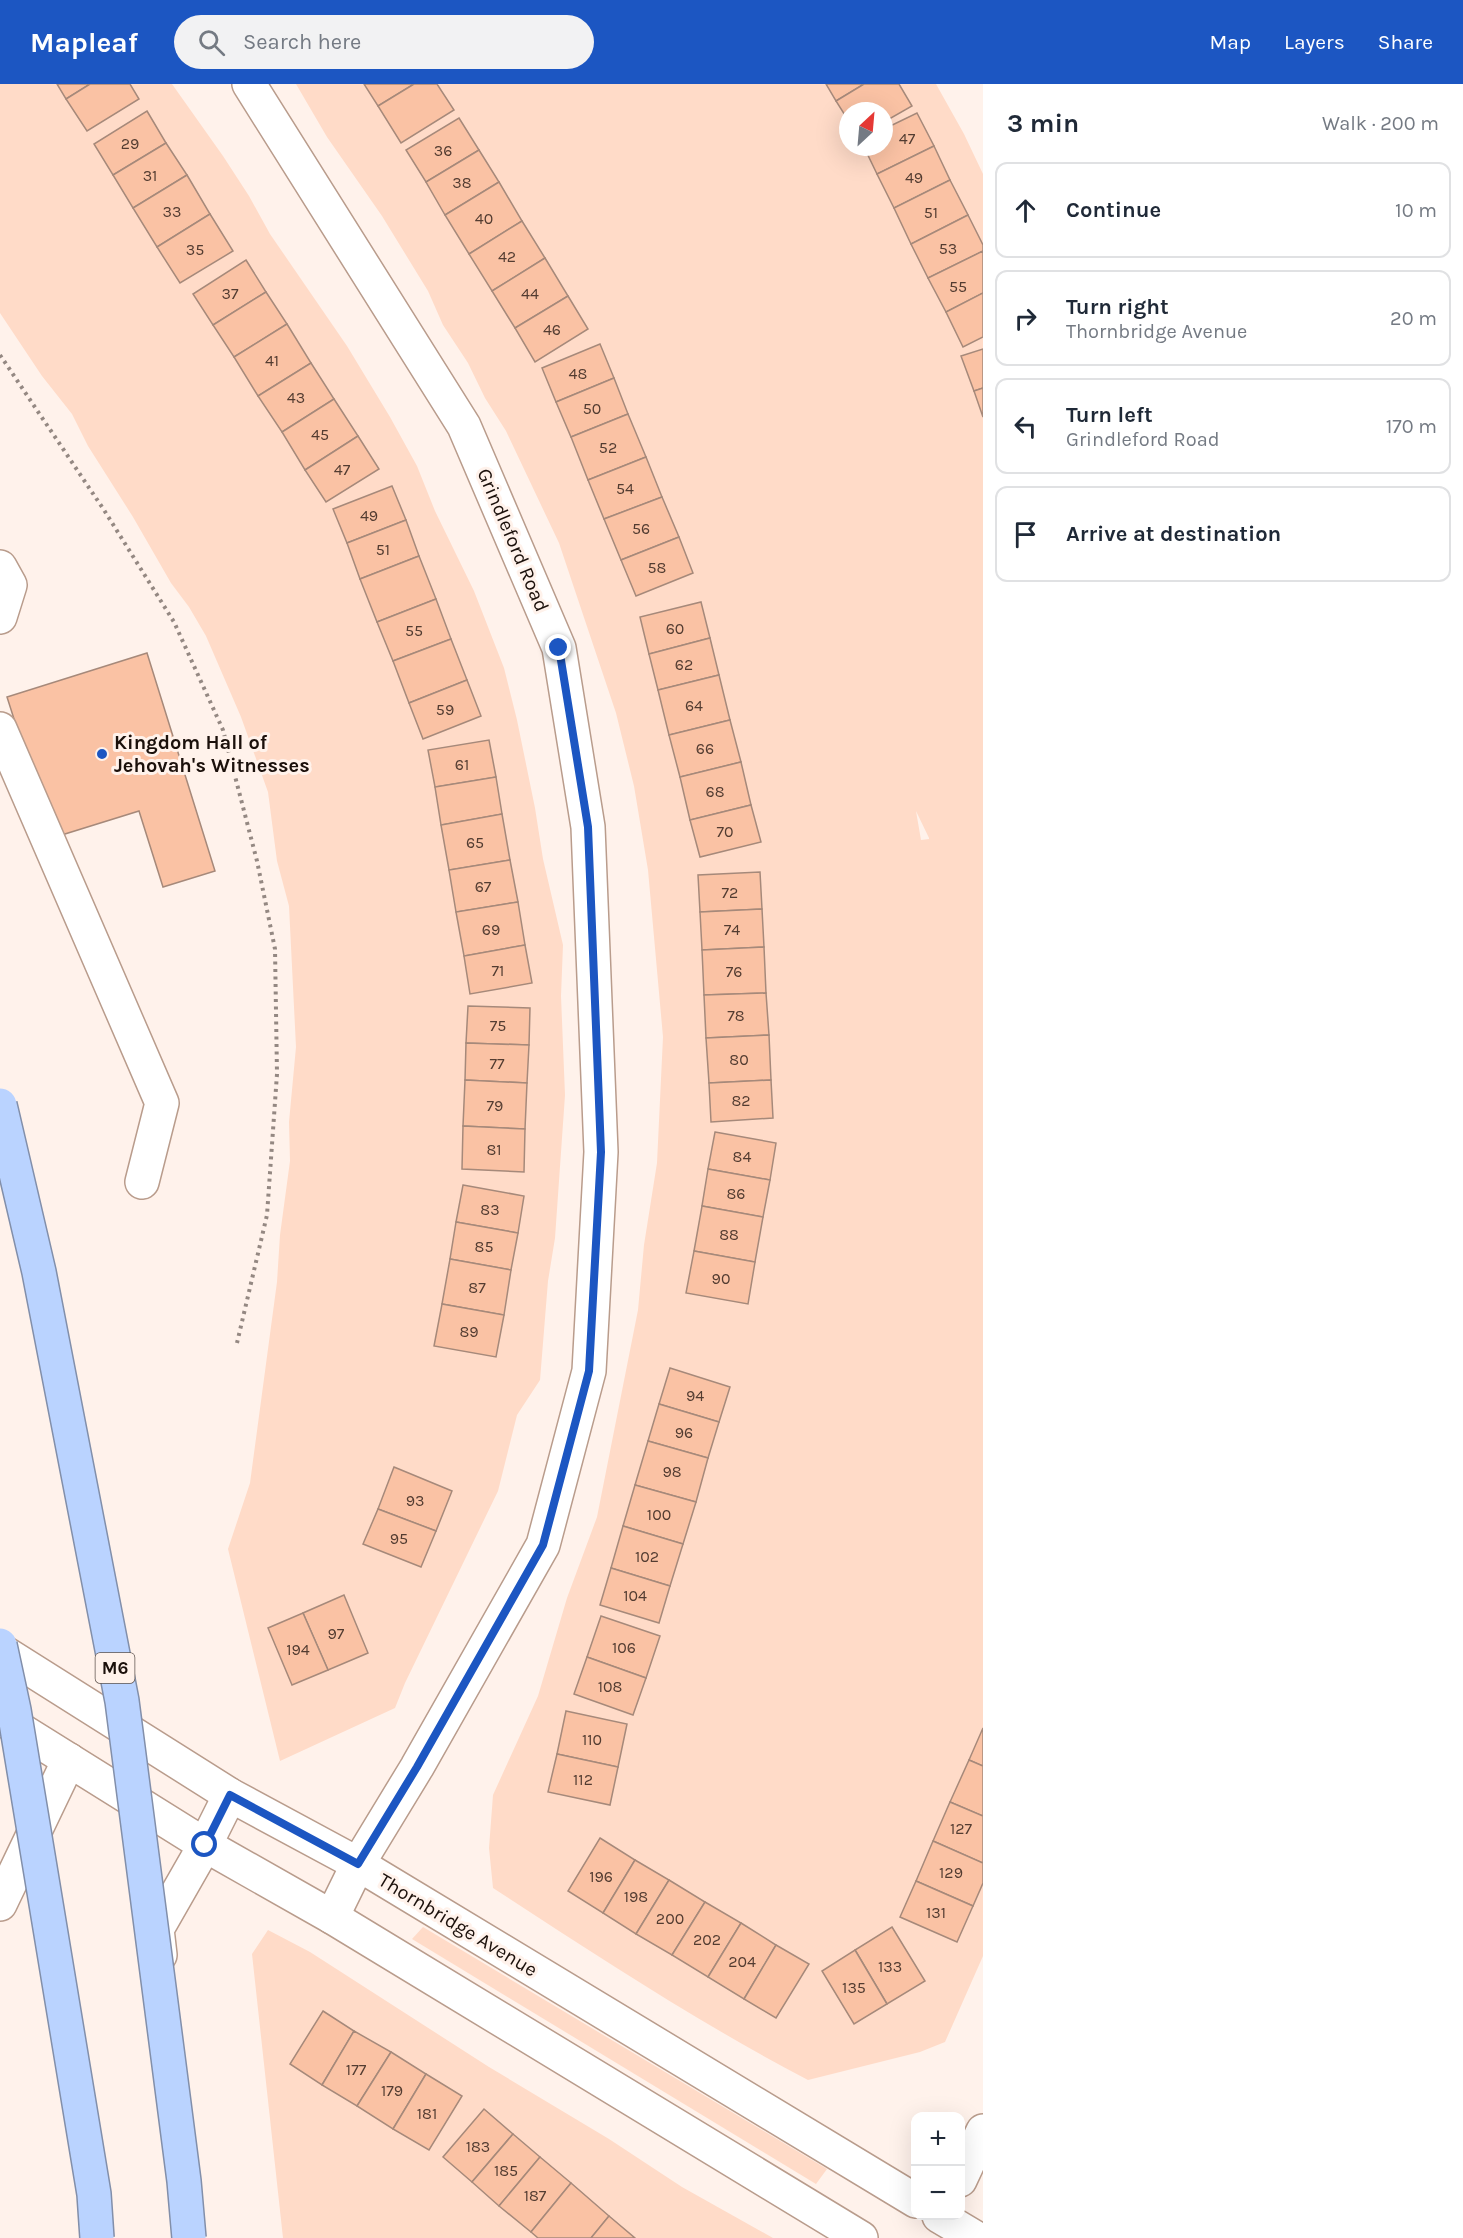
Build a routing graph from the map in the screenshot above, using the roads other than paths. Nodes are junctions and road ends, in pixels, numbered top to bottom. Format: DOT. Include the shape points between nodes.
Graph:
graph roads {
  1 [pos="249,84"];
  2 [pos="0,567"];
  3 [pos="0,617"];
  4 [pos="0,729"];
  5 [pos="0,1105"];
  6 [pos="142,1182"];
  7 [pos="0,1645"];
  8 [pos="0,1650"];
  9 [pos="0,1717"];
  10 [pos="69,1760"];
  11 [pos="230,1795"];
  12 [pos="136,1802"];
  13 [pos="205,1845"];
  14 [pos="358,1864"];
  15 [pos="0,1904"];
  16 [pos="332,1917"];
  17 [pos="157,1929"];
  18 [pos="983,2132"];
  19 [pos="965,2170"];
  20 [pos="911,2199"];
  21 [pos="940,2222"];
  22 [pos="97,2238"];
  23 [pos="189,2238"];
  24 [pos="861,2238"];
  25 [pos="976,2238"];
  1 -- 14 [label="street, Grindleford Road" via="464,426 559,648 588,827 601,1152 589,1371 543,1545"];
  2 -- 3 [label="street" via="10,585"];
  4 -- 6 [label="street" via="162,1103"];
  5 -- 23 [label="highway, M6, bridge" via="39,1272 122,1701"];
  7 -- 22 [label="highway, bridge" via="94,2194"];
  8 -- 11 [label="street, Thornbridge Avenue"];
  9 -- 10 [label="street"];
  10 -- 12 [label="street"];
  10 -- 15 [label="street"];
  11 -- 13 [label="street"];
  11 -- 14 [label="street, Thornbridge Avenue"];
  12 -- 13 [label="street"];
  12 -- 17 [label="street"];
  13 -- 16 [label="street"];
  13 -- 17 [label="street"];
  14 -- 16 [label="street, Grindleford Road"];
  14 -- 20 [label="street, Thornbridge Avenue"];
  16 -- 24 [label="street"];
  17 -- 23 [label="street"];
  18 -- 19 [label="street"];
  21 -- 25 [label="street"];
}
